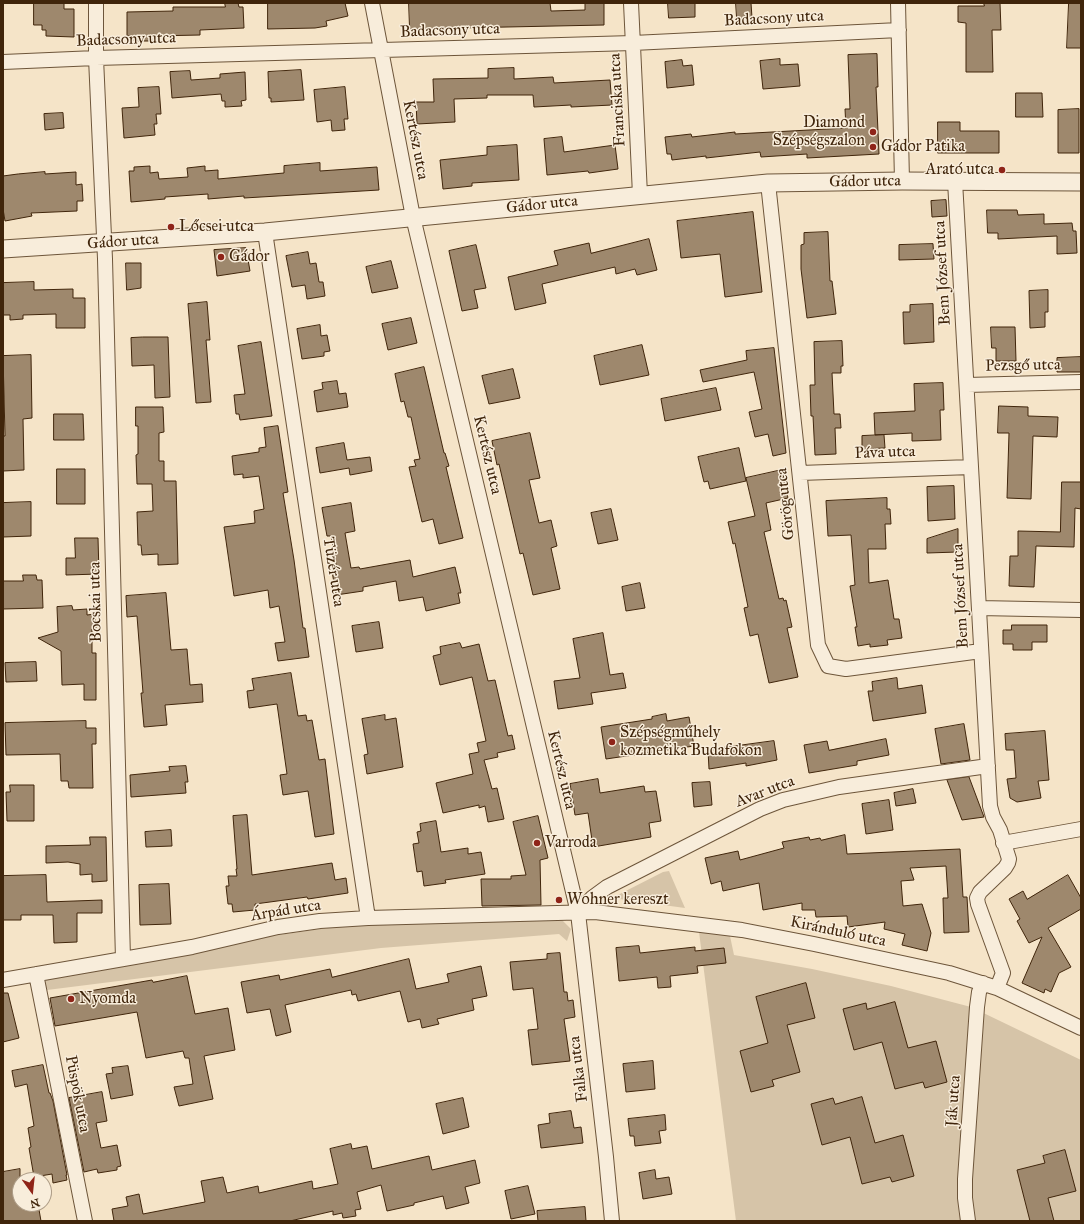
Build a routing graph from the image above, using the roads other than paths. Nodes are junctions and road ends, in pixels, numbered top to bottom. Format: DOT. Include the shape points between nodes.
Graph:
graph roads {
  1 [pos="96,3"];
  2 [pos="372,3"];
  3 [pos="631,3"];
  4 [pos="898,3"];
  5 [pos="899,30"];
  6 [pos="633,43"];
  7 [pos="381,50"];
  8 [pos="96,58"];
  9 [pos="3,62"];
  10 [pos="902,181"];
  11 [pos="955,181"];
  12 [pos="1081,182"];
  13 [pos="768,183"];
  14 [pos="640,195"];
  15 [pos="413,217"];
  16 [pos="265,232"];
  17 [pos="104,244"];
  18 [pos="3,250"];
  19 [pos="1081,382"];
  20 [pos="967,385"];
  21 [pos="972,467"];
  22 [pos="800,473"];
  23 [pos="979,608"];
  24 [pos="1081,610"];
  25 [pos="981,651"];
  26 [pos="988,766"];
  27 [pos="1081,829"];
  28 [pos="1003,843"];
  29 [pos="578,913"];
  30 [pos="368,918"];
  31 [pos="122,959"];
  32 [pos="36,974"];
  33 [pos="3,980"];
  34 [pos="983,983"];
  35 [pos="997,988"];
  36 [pos="1081,1028"];
  37 [pos="85,1221"];
  38 [pos="612,1221"];
  39 [pos="968,1221"];
  1 -- 8 [label="street"];
  2 -- 7 [label="street, Kertész utca"];
  3 -- 6 [label="street, Franciska utca"];
  4 -- 5 [label="street"];
  5 -- 6 [label="street, Badacsony utca"];
  5 -- 10 [label="street"];
  6 -- 7 [label="street, Badacsony utca"];
  6 -- 14 [label="street, Franciska utca"];
  7 -- 8 [label="street, Badacsony utca"];
  7 -- 15 [label="street, Kertész utca"];
  8 -- 9 [label="street, Badacsony utca"];
  8 -- 17 [label="street"];
  10 -- 11 [label="street, Gádor utca"];
  10 -- 13 [label="street, Gádor utca"];
  11 -- 12 [label="street, Gádor utca"];
  11 -- 20 [label="street, Bem József utca"];
  13 -- 14 [label="street, Gádor utca"];
  13 -- 22 [label="street, Görög utca"];
  14 -- 15 [label="street, Gádor utca"];
  15 -- 16 [label="street, Gádor utca"];
  15 -- 29 [label="street, Kertész utca"];
  16 -- 17 [label="street, Gádor utca"];
  16 -- 30 [label="street, Tüzér utca"];
  17 -- 18 [label="street, Gádor utca"];
  17 -- 31 [label="street, Bocskai utca"];
  19 -- 20 [label="street, Pezsgő utca"];
  20 -- 21 [label="street, Bem József utca"];
  21 -- 22 [label="street, Páva utca"];
  21 -- 23 [label="street, Bem József utca"];
  22 -- 25 [label="street, Görög utca" via="818,645 828,666 846,669"];
  23 -- 24 [label="street"];
  23 -- 25 [label="street, Bem József utca"];
  25 -- 26 [label="street, Bem József utca"];
  26 -- 28 [label="street, Bem József utca" via="990,806"];
  26 -- 29 [label="street, Avar utca" via="839,787 783,800 760,809 606,887"];
  27 -- 28 [label="street"];
  28 -- 35 [label="street, Bem József utca" via="1009,858 1008,863 977,898 1003,973"];
  29 -- 30 [label="street, Árpád utca"];
  29 -- 34 [label="street, Kiránduló utca" via="595,912 742,930 949,973"];
  29 -- 38 [label="street, Falka utca"];
  30 -- 31 [label="street, Árpád utca" via="278,927 192,947"];
  31 -- 32 [label="street, Árpád utca"];
  32 -- 33 [label="street, Árpád utca"];
  32 -- 37 [label="street, Püspök utca"];
  34 -- 35 [label="street, Kiránduló utca"];
  34 -- 39 [label="street, Ják utca" via="977,1007 965,1179"];
  35 -- 36 [label="street, Kiránduló utca"];
}
